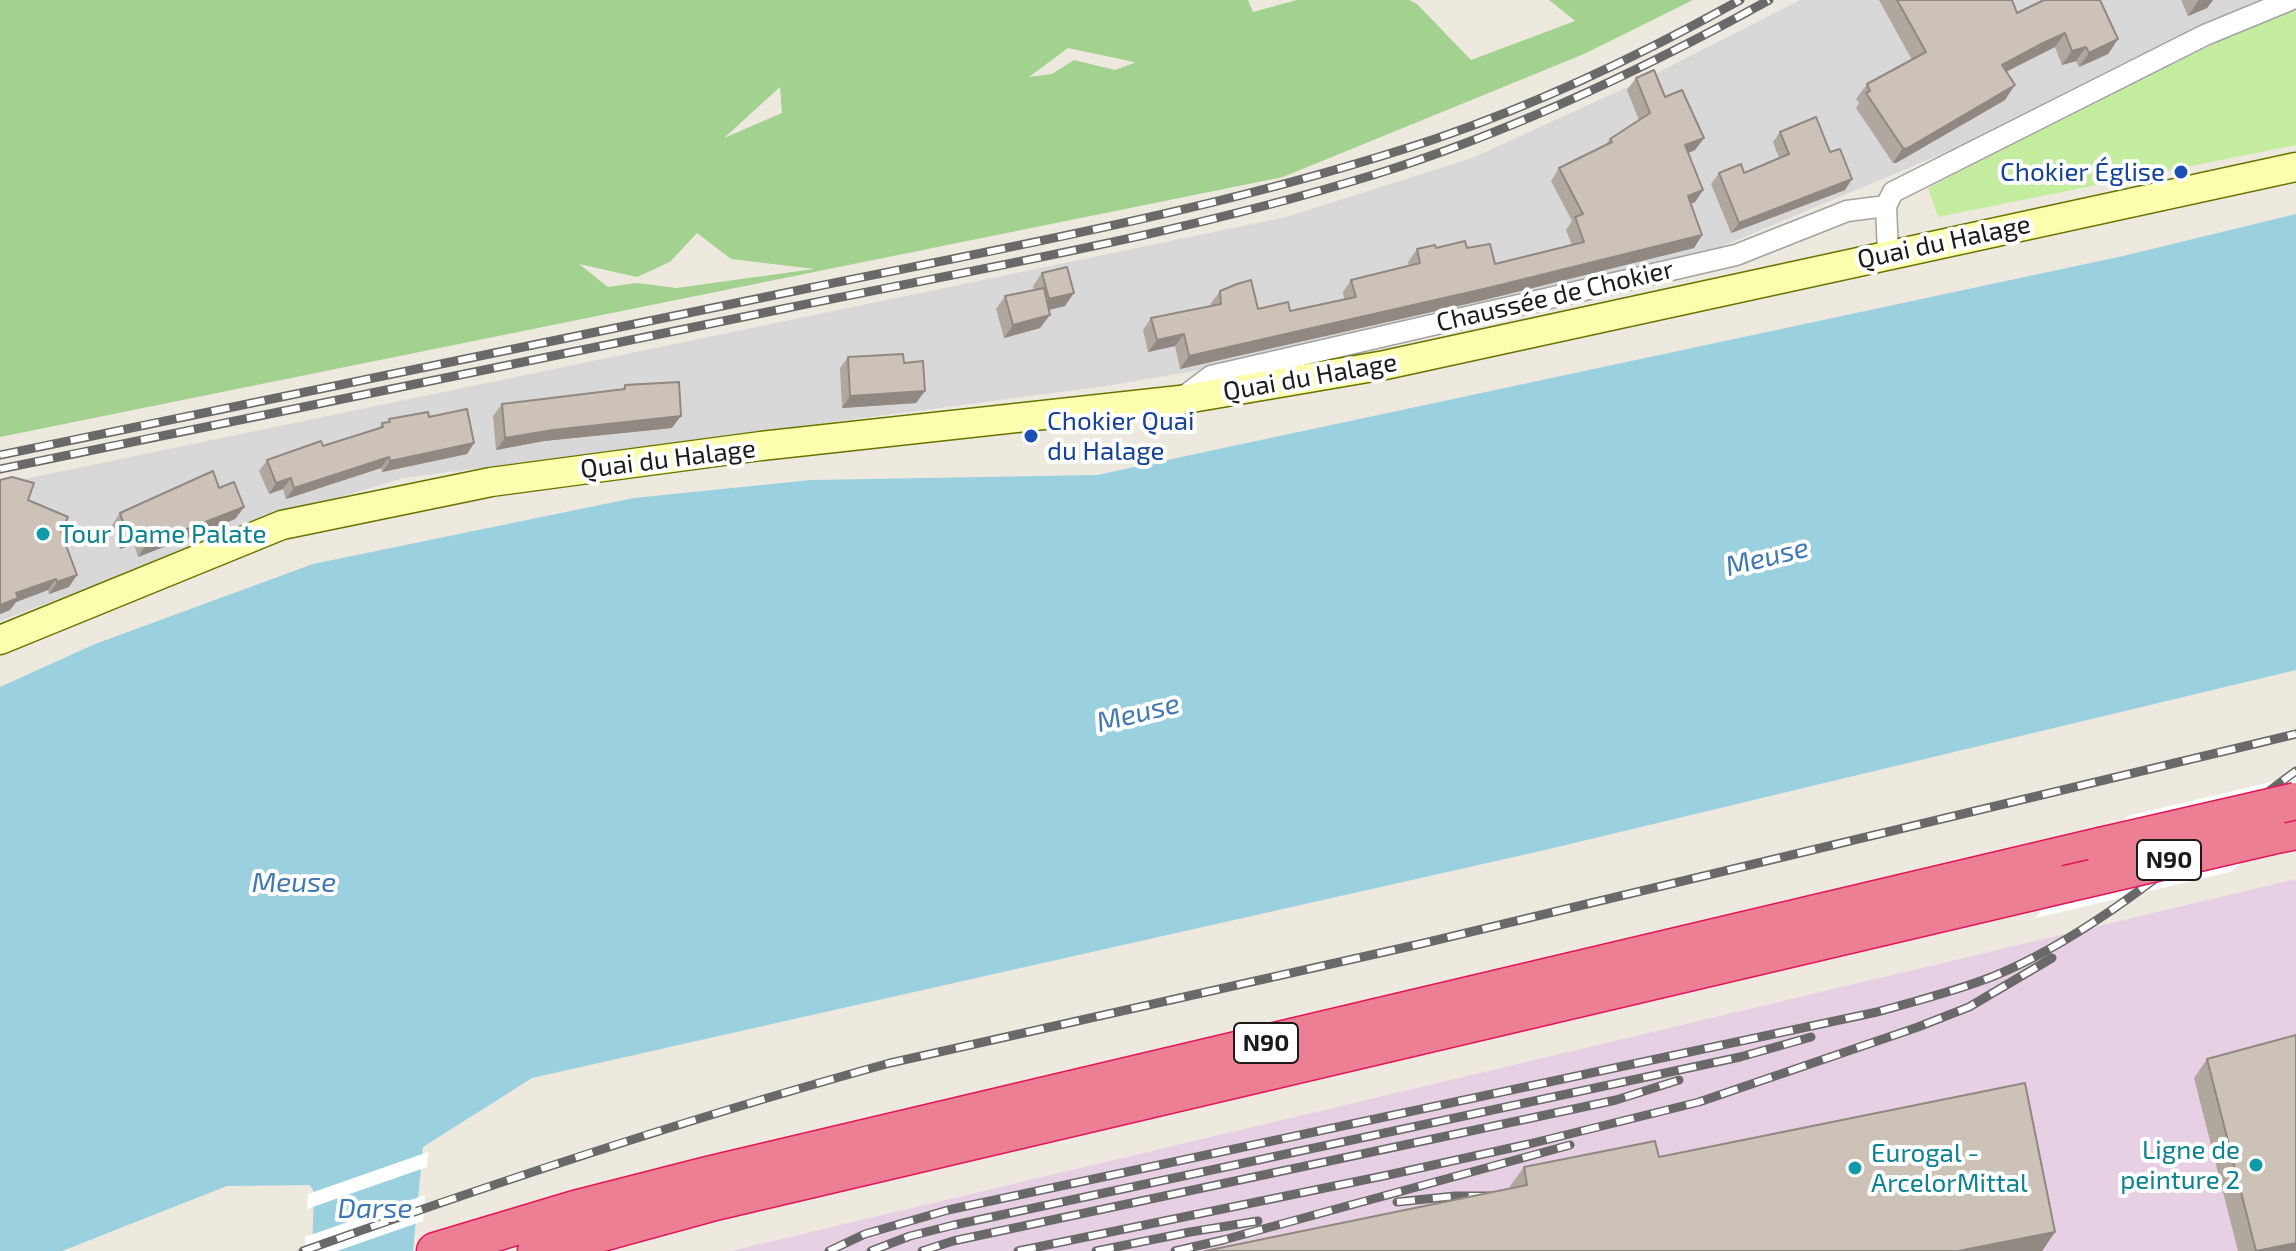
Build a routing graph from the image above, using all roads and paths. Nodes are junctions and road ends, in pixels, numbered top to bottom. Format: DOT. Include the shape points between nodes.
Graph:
graph roads {
  1 [pos="2290,0"];
  2 [pos="2296,167"];
  3 [pos="1886,206"];
  4 [pos="1888,254"];
  5 [pos="1180,400"];
  6 [pos="0,640"];
  7 [pos="2296,801"];
  8 [pos="2284,834"];
  9 [pos="435,1251"];
  10 [pos="536,1251"];
  1 -- 3 [label="street" via="2205,35 1893,192"];
  2 -- 4 [label="main road, Quai du Halage"];
  3 -- 4 [label="street"];
  3 -- 5 [label="street, Chaussée de Chokier" via="1847,211 1736,255 1211,376"];
  4 -- 5 [label="main road, Quai du Halage" via="1385,365"];
  5 -- 6 [label="main road, Quai du Halage" via="761,446 476,485 282,525"];
  7 -- 9 [label="highway, N90, bridge" via="708,1175"];
  8 -- 10 [label="highway, N90, bridge" via="715,1202"];
}
